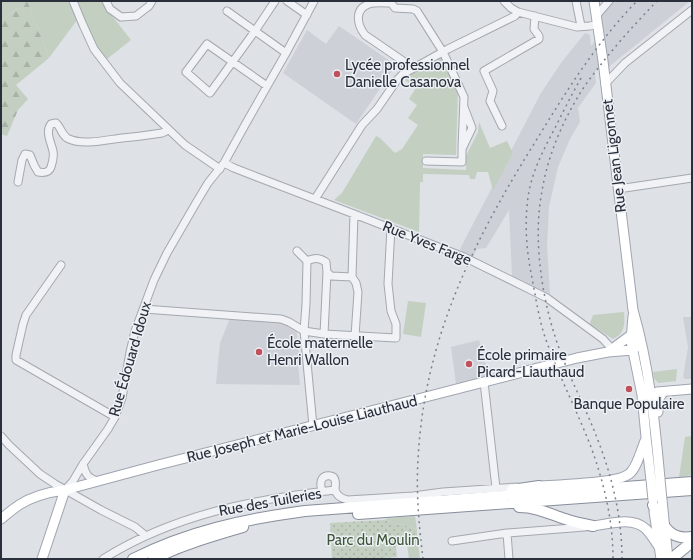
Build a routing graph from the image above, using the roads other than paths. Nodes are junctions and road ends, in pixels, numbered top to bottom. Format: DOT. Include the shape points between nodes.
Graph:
graph roads {
  1 [pos="73,1"];
  2 [pos="106,1"];
  3 [pos="152,1"];
  4 [pos="275,1"];
  5 [pos="287,1"];
  6 [pos="314,1"];
  7 [pos="504,1"];
  8 [pos="576,1"];
  9 [pos="594,1"];
  10 [pos="609,1"];
  11 [pos="692,10"];
  12 [pos="227,11"];
  13 [pos="518,12"];
  14 [pos="307,15"];
  15 [pos="535,16"];
  16 [pos="597,20"];
  17 [pos="581,26"];
  18 [pos="255,31"];
  19 [pos="286,52"];
  20 [pos="443,52"];
  21 [pos="233,62"];
  22 [pos="408,70"];
  23 [pos="605,84"];
  24 [pos="267,86"];
  25 [pos="502,126"];
  26 [pos="168,130"];
  27 [pos="426,161"];
  28 [pos="222,166"];
  29 [pos="692,178"];
  30 [pos="18,182"];
  31 [pos="618,190"];
  32 [pos="315,199"];
  33 [pos="354,214"];
  34 [pos="391,228"];
  35 [pos="297,251"];
  36 [pos="307,261"];
  37 [pos="61,265"];
  38 [pos="327,272"];
  39 [pos="352,277"];
  40 [pos="144,309"];
  41 [pos="634,310"];
  42 [pos="304,331"];
  43 [pos="324,334"];
  44 [pos="631,335"];
  45 [pos="355,336"];
  46 [pos="641,342"];
  47 [pos="611,350"];
  48 [pos="633,350"];
  49 [pos="484,382"];
  50 [pos="692,389"];
  51 [pos="663,392"];
  52 [pos="646,394"];
  53 [pos="115,417"];
  54 [pos="313,426"];
  55 [pos="1,436"];
  56 [pos="646,437"];
  57 [pos="658,449"];
  58 [pos="83,464"];
  59 [pos="97,481"];
  60 [pos="692,482"];
  61 [pos="656,484"];
  62 [pos="539,486"];
  63 [pos="496,488"];
  64 [pos="65,490"];
  65 [pos="335,490"];
  66 [pos="692,490"];
  67 [pos="322,492"];
  68 [pos="628,494"];
  69 [pos="692,495"];
  70 [pos="459,499"];
  71 [pos="656,502"];
  72 [pos="431,509"];
  73 [pos="663,516"];
  74 [pos="1,519"];
  75 [pos="593,526"];
  76 [pos="664,527"];
  77 [pos="692,531"];
  78 [pos="507,533"];
  79 [pos="146,536"];
  80 [pos="692,537"];
  81 [pos="452,541"];
  82 [pos="692,542"];
  83 [pos="659,547"];
  84 [pos="42,559"];
  85 [pos="103,559"];
  86 [pos="133,559"];
  87 [pos="153,559"];
  88 [pos="509,559"];
  89 [pos="661,559"];
  90 [pos="668,559"];
  91 [pos="674,559"];
  1 -- 26 [label="street, Rue Yves Farge" via="94,49 120,83"];
  2 -- 3 [label="street" via="110,9 121,17 136,16"];
  4 -- 18 [label="street"];
  5 -- 14 [label="street"];
  6 -- 14 [label="street, Rue Édouard Idoux"];
  7 -- 13 [label="street"];
  8 -- 17 [label="street"];
  9 -- 16 [label="main road, Rue Jean Ligonnet"];
  10 -- 16 [label="street"];
  11 -- 23 [label="street" via="625,63"];
  12 -- 18 [label="street"];
  13 -- 15 [label="street"];
  13 -- 20 [label="street" via="515,16"];
  14 -- 19 [label="street, Rue Édouard Idoux"];
  15 -- 17 [label="street"];
  15 -- 25 [label="street" via="534,29 540,39 484,71 493,91 490,101"];
  16 -- 17 [label="street" via="590,26"];
  16 -- 23 [label="main road, Rue Jean Ligonnet"];
  18 -- 19 [label="street"];
  18 -- 21 [label="street"];
  19 -- 24 [label="street, Rue Édouard Idoux"];
  20 -- 22 [label="street"];
  20 -- 22 [label="street" via="417,11 395,8 391,3 368,4 359,13 361,30 403,61"];
  20 -- 27 [label="street" via="464,97 462,162"];
  21 -- 21 [label="street" via="207,44 186,72 210,93"];
  21 -- 24 [label="street"];
  22 -- 32 [label="street" via="397,80 363,124"];
  23 -- 31 [label="main road, Rue Jean Ligonnet"];
  24 -- 28 [label="street, Rue Édouard Idoux"];
  26 -- 28 [label="street, Rue Yves Farge" via="185,145"];
  26 -- 30 [label="street" via="162,134 90,142 68,138 63,135 56,123 51,124 48,127 53,152 50,170 46,173 38,172 30,155 25,154"];
  28 -- 32 [label="street, Rue Yves Farge" via="229,166"];
  28 -- 40 [label="street, Rue Édouard Idoux" via="208,183 167,253"];
  29 -- 31 [label="street"];
  31 -- 41 [label="main road, Rue Jean Ligonnet"];
  32 -- 33 [label="street, Rue Yves Farge"];
  33 -- 34 [label="street, Rue Yves Farge"];
  33 -- 39 [label="street"];
  34 -- 45 [label="street" via="388,284 391,311 396,324 396,338"];
  34 -- 47 [label="street, Rue Yves Farge" via="464,257 547,298 603,339"];
  35 -- 36 [label="street"];
  36 -- 38 [label="street" via="320,258 326,262"];
  36 -- 42 [label="street"];
  37 -- 53 [label="street" via="26,315 16,360"];
  38 -- 39 [label="street" via="331,276"];
  38 -- 43 [label="street"];
  39 -- 45 [label="street" via="358,292"];
  40 -- 42 [label="street" via="281,319"];
  40 -- 53 [label="street, Rue Édouard Idoux" via="130,352 122,398"];
  41 -- 44 [label="main road, Rue Jean Ligonnet"];
  41 -- 46 [label="main road, Rue Jean Ligonnet"];
  42 -- 43 [label="street"];
  42 -- 54 [label="street"];
  43 -- 45 [label="street"];
  44 -- 46 [label="main road"];
  44 -- 47 [label="main road, Rue Joseph et Marie-Louise Liauthaud"];
  44 -- 48 [label="main road, Rue Jean Ligonnet"];
  46 -- 48 [label="main road"];
  46 -- 52 [label="main road, Rue Jean Ligonnet"];
  47 -- 48 [label="main road, Rue Joseph et Marie-Louise Liauthaud"];
  47 -- 49 [label="main road, Rue Joseph et Marie-Louise Liauthaud"];
  48 -- 52 [label="main road, Rue Jean Ligonnet"];
  49 -- 54 [label="main road, Rue Joseph et Marie-Louise Liauthaud"];
  49 -- 63 [label="street"];
  50 -- 51 [label="main road"];
  51 -- 52 [label="main road"];
  51 -- 57 [label="main road" via="658,400"];
  52 -- 56 [label="main road, Rue Jean Ligonnet"];
  52 -- 57 [label="main road, Rue Jean Ligonnet"];
  53 -- 58 [label="street, Rue Édouard Idoux"];
  54 -- 59 [label="main road, Rue Joseph et Marie-Louise Liauthaud"];
  55 -- 64 [label="street" via="40,474"];
  56 -- 61 [label="main road, Rue Jean Ligonnet"];
  56 -- 62 [label="main road" via="639,458 629,474 588,483"];
  57 -- 61 [label="main road, Rue Jean Ligonnet"];
  58 -- 59 [label="street" via="85,474"];
  58 -- 64 [label="street, Rue Édouard Idoux"];
  59 -- 64 [label="main road, Rue Joseph et Marie-Louise Liauthaud"];
  60 -- 70 [label="highway"];
  61 -- 71 [label="main road, bridge"];
  62 -- 63 [label="street, Rue des Tuileries"];
  62 -- 70 [label="highway" via="471,495"];
  63 -- 65 [label="street, Rue des Tuileries" via="348,500 342,499"];
  64 -- 74 [label="main road, Rue Joseph et Marie-Louise Liauthaud" via="33,498 18,505"];
  64 -- 79 [label="street" via="135,526"];
  64 -- 84 [label="main road"];
  65 -- 67 [label="street, Rue des Tuileries"];
  65 -- 67 [label="street" via="334,478 328,475 321,481"];
  66 -- 68 [label="highway"];
  67 -- 79 [label="street, Rue des Tuileries" via="232,506"];
  68 -- 69 [label="highway" via="646,498"];
  68 -- 72 [label="highway"];
  70 -- 86 [label="highway" via="304,511 244,520 193,534"];
  71 -- 73 [label="main road"];
  71 -- 76 [label="highway"];
  71 -- 83 [label="main road"];
  72 -- 75 [label="highway" via="526,507"];
  72 -- 87 [label="highway" via="304,518 245,527 202,539"];
  73 -- 76 [label="main road"];
  73 -- 77 [label="highway" via="677,530"];
  75 -- 78 [label="street"];
  75 -- 83 [label="main road" via="636,523 646,529"];
  76 -- 80 [label="highway" via="673,535 682,538"];
  76 -- 90 [label="main road"];
  78 -- 81 [label="street"];
  78 -- 88 [label="street"];
  79 -- 85 [label="street, Rue des Tuileries"];
  82 -- 91 [label="highway"];
  83 -- 89 [label="main road"];
}
